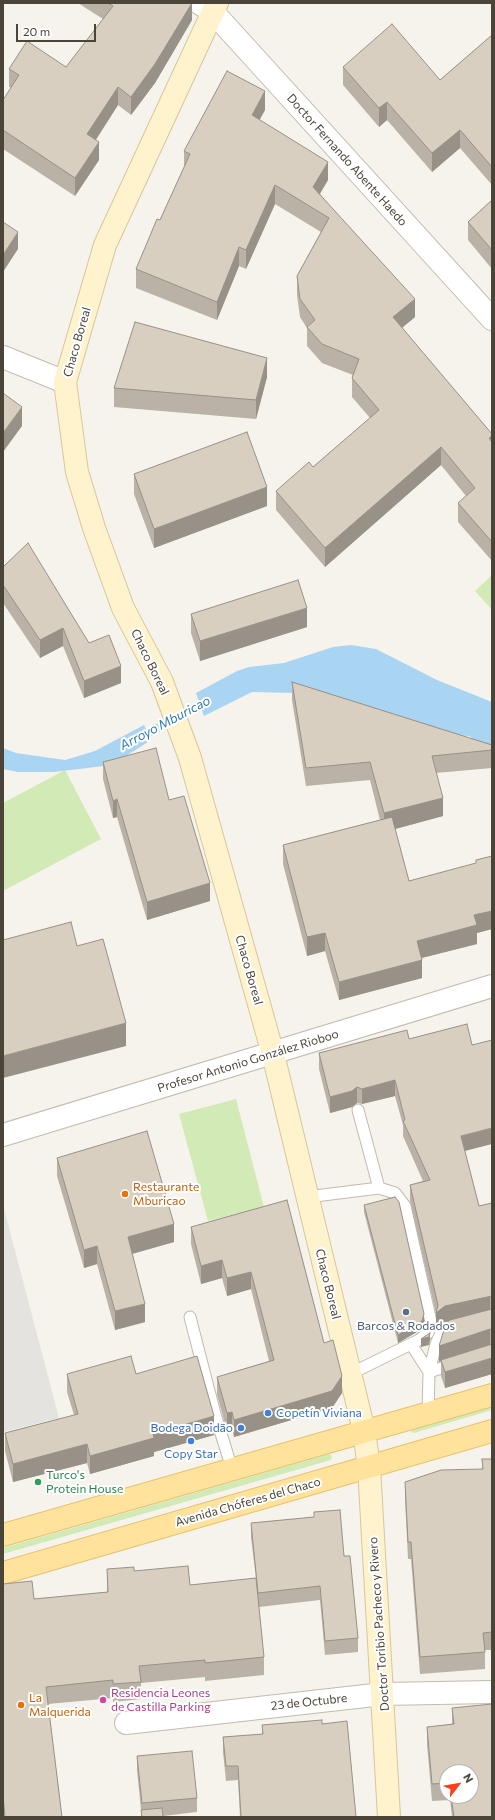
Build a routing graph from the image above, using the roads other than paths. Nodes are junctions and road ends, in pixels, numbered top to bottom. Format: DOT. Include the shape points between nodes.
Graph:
graph roads {
  1 [pos="209,6"];
  2 [pos="492,320"];
  3 [pos="3,357"];
  4 [pos="65,382"];
  5 [pos="492,986"];
  6 [pos="273,1054"];
  7 [pos="358,1110"];
  8 [pos="3,1135"];
  9 [pos="379,1188"];
  10 [pos="307,1197"];
  11 [pos="190,1317"];
  12 [pos="470,1324"];
  13 [pos="411,1344"];
  14 [pos="464,1361"];
  15 [pos="429,1372"];
  16 [pos="350,1374"];
  17 [pos="492,1395"];
  18 [pos="428,1413"];
  19 [pos="364,1431"];
  20 [pos="492,1431"];
  21 [pos="369,1467"];
  22 [pos="232,1469"];
  23 [pos="3,1535"];
  24 [pos="3,1573"];
  25 [pos="492,1692"];
  26 [pos="383,1694"];
  27 [pos="126,1723"];
  28 [pos="389,1817"];
  1 -- 2 [label="street, Doctor Fernando Abente Haedo"];
  1 -- 4 [label="main road, Chaco Boreal" via="105,245"];
  3 -- 4 [label="street"];
  4 -- 6 [label="main road, Chaco Boreal" via="77,472 94,528 123,608 162,682 190,758"];
  5 -- 6 [label="street, Profesor Antonio González Rioboo"];
  6 -- 8 [label="street, Profesor Antonio González Rioboo"];
  6 -- 10 [label="main road, Chaco Boreal"];
  7 -- 9 [label="lane"];
  9 -- 10 [label="lane"];
  9 -- 13 [label="lane" via="395,1193 405,1206 431,1322 428,1333"];
  10 -- 16 [label="main road, Chaco Boreal"];
  11 -- 22 [label="lane"];
  12 -- 15 [label="lane" via="448,1329 440,1335"];
  13 -- 15 [label="lane"];
  13 -- 16 [label="lane"];
  14 -- 15 [label="lane"];
  15 -- 18 [label="lane"];
  16 -- 19 [label="main road, Chaco Boreal"];
  17 -- 18 [label="main road"];
  18 -- 19 [label="main road"];
  19 -- 21 [label="main road, Doctor Toribio Pacheco y Rivero"];
  19 -- 22 [label="main road"];
  20 -- 21 [label="main road, Avenida Chóferes del Chaco"];
  21 -- 24 [label="main road, Avenida Chóferes del Chaco"];
  21 -- 26 [label="main road, Doctor Toribio Pacheco y Rivero"];
  22 -- 23 [label="main road"];
  25 -- 26 [label="street, 23 de Octubre"];
  26 -- 27 [label="street, 23 de Octubre"];
  26 -- 28 [label="main road, Doctor Toribio Pacheco y Rivero"];
}
